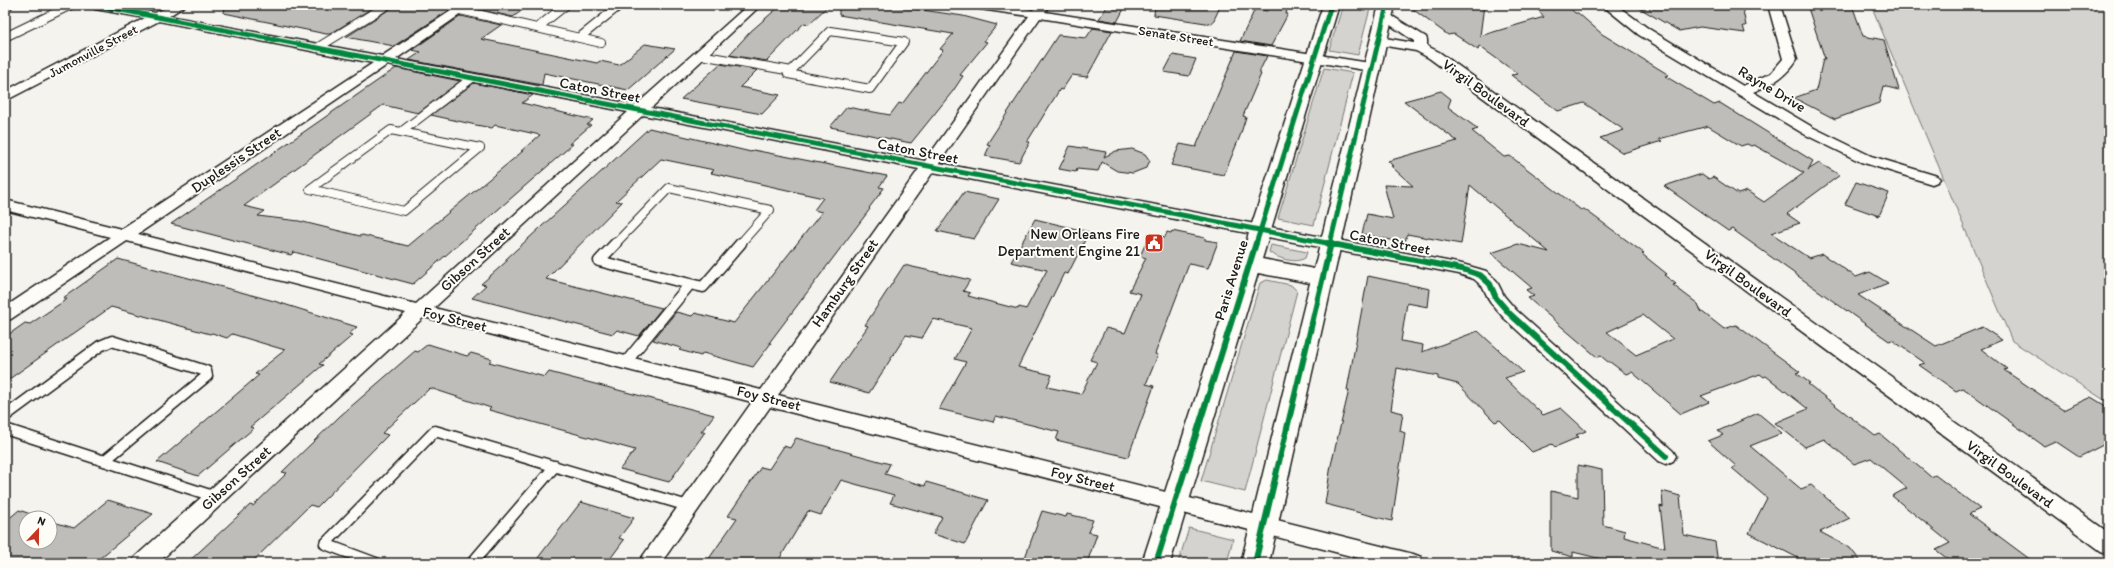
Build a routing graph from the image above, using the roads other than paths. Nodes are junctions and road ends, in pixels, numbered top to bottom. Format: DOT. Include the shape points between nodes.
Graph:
graph roads {
  1 [pos="9,5"];
  2 [pos="71,5"];
  3 [pos="95,5"];
  4 [pos="180,5"];
  5 [pos="387,5"];
  6 [pos="566,5"];
  7 [pos="620,5"];
  8 [pos="755,5"];
  9 [pos="980,5"];
  10 [pos="1331,5"];
  11 [pos="1608,5"];
  12 [pos="1774,5"];
  13 [pos="5,7"];
  14 [pos="464,8"];
  15 [pos="1040,9"];
  16 [pos="1385,10"];
  17 [pos="157,17"];
  18 [pos="537,28"];
  19 [pos="5,37"];
  20 [pos="579,38"];
  21 [pos="1379,41"];
  22 [pos="601,43"];
  23 [pos="317,48"];
  24 [pos="1420,48"];
  25 [pos="700,55"];
  26 [pos="1314,59"];
  27 [pos="384,61"];
  28 [pos="1371,67"];
  29 [pos="792,71"];
  30 [pos="472,78"];
  31 [pos="1743,92"];
  32 [pos="5,97"];
  33 [pos="638,111"];
  34 [pos="401,132"];
  35 [pos="928,166"];
  36 [pos="1932,179"];
  37 [pos="5,205"];
  38 [pos="1260,231"];
  39 [pos="125,234"];
  40 [pos="1330,243"];
  41 [pos="1250,264"];
  42 [pos="1322,278"];
  43 [pos="690,284"];
  44 [pos="420,310"];
  45 [pos="5,315"];
  46 [pos="626,362"];
  47 [pos="764,397"];
  48 [pos="5,416"];
  49 [pos="5,429"];
  50 [pos="1666,456"];
  51 [pos="104,461"];
  52 [pos="556,466"];
  53 [pos="216,497"];
  54 [pos="1175,502"];
  55 [pos="688,506"];
  56 [pos="1264,525"];
  57 [pos="2109,546"];
  58 [pos="143,563"];
  59 [pos="376,563"];
  60 [pos="472,563"];
  61 [pos="649,563"];
  62 [pos="1156,563"];
  63 [pos="1255,563"];
  64 [pos="1413,563"];
  1 -- 13 [label="lane"];
  2 -- 19 [label="lane"];
  3 -- 17 [label="street, Caton Street"];
  4 -- 17 [label="street, Jumonville Street"];
  5 -- 23 [label="lane"];
  6 -- 18 [label="lane"];
  7 -- 20 [label="lane"];
  8 -- 25 [label="street, Gibson Street"];
  9 -- 15 [label="street, Senate Street"];
  10 -- 26 [label="street, Paris Avenue"];
  11 -- 31 [label="street, Rayne Drive" via="1644,32"];
  12 -- 31 [label="street" via="1790,59 1785,70 1774,78"];
  14 -- 18 [label="lane"];
  14 -- 27 [label="street, Duplessis Street"];
  15 -- 26 [label="street, Senate Street"];
  15 -- 35 [label="street, Hamburg Street"];
  16 -- 21 [label="street"];
  16 -- 24 [label="street" via="1421,40"];
  17 -- 23 [label="street, Caton Street"];
  17 -- 32 [label="street, Jumonville Street"];
  18 -- 20 [label="lane"];
  20 -- 22 [label="lane"];
  21 -- 24 [label="street, Virgil Boulevard"];
  21 -- 28 [label="street"];
  23 -- 27 [label="street, Caton Street"];
  24 -- 57 [label="street, Virgil Boulevard" via="1434,55"];
  25 -- 29 [label="lane"];
  25 -- 33 [label="street, Gibson Street"];
  26 -- 28 [label="street, Senate Street"];
  26 -- 38 [label="street, Paris Avenue"];
  27 -- 30 [label="street, Caton Street"];
  27 -- 39 [label="street, Duplessis Street"];
  28 -- 40 [label="street"];
  29 -- 29 [label="lane" via="830,30 904,42 870,89 788,74"];
  30 -- 33 [label="street, Caton Street"];
  30 -- 34 [label="lane"];
  31 -- 36 [label="street, Rayne Drive" via="1839,147 1889,167"];
  33 -- 35 [label="street, Caton Street"];
  33 -- 44 [label="street, Gibson Street"];
  34 -- 34 [label="lane" via="480,148 404,211 310,189 391,130"];
  35 -- 38 [label="street, Caton Street"];
  35 -- 47 [label="street, Hamburg Street"];
  37 -- 39 [label="street"];
  38 -- 40 [label="street, Caton Street"];
  38 -- 41 [label="street, Paris Avenue"];
  39 -- 44 [label="street, Foy Street"];
  39 -- 45 [label="street, Duplessis Street"];
  40 -- 42 [label="street"];
  40 -- 50 [label="street, Caton Street" via="1462,269 1480,275 1490,284 1496,298 1510,314"];
  41 -- 42 [label="street"];
  41 -- 54 [label="street, Paris Avenue"];
  42 -- 56 [label="street"];
  43 -- 43 [label="lane" via="599,261 668,188 770,210 703,287"];
  43 -- 46 [label="lane"];
  44 -- 46 [label="street, Foy Street"];
  44 -- 53 [label="street, Gibson Street"];
  46 -- 47 [label="street, Foy Street"];
  47 -- 54 [label="street, Foy Street"];
  47 -- 55 [label="street, Hamburg Street"];
  48 -- 51 [label="lane" via="100,346 112,341 206,371 207,376"];
  49 -- 51 [label="lane"];
  51 -- 53 [label="lane"];
  52 -- 55 [label="lane"];
  52 -- 59 [label="lane" via="435,432 325,544"];
  52 -- 60 [label="lane"];
  53 -- 58 [label="street, Gibson Street"];
  54 -- 56 [label="street, Foy Street"];
  54 -- 62 [label="street, Paris Avenue"];
  55 -- 61 [label="street, Hamburg Street"];
  56 -- 63 [label="street"];
  56 -- 64 [label="street, Foy Street"];
}
